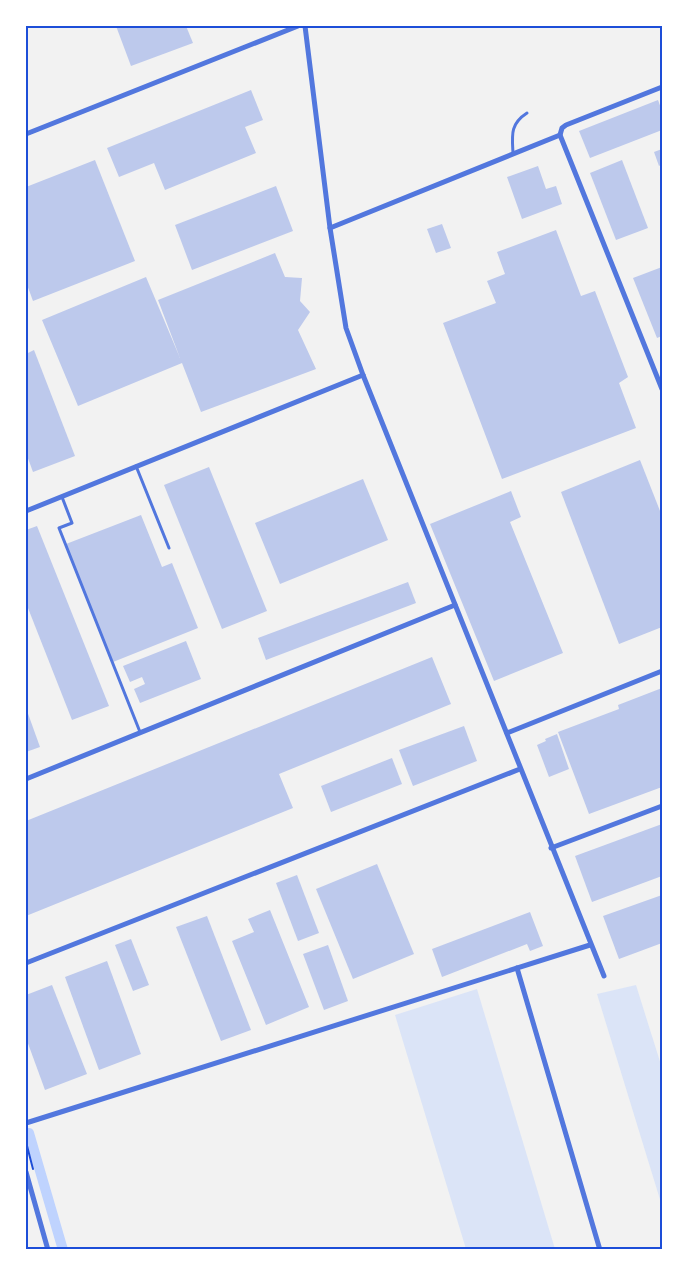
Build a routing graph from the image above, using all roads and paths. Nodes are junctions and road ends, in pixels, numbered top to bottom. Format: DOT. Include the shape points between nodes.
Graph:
graph roads {
  1 [pos="298,26"];
  2 [pos="305,26"];
  3 [pos="663,87"];
  4 [pos="527,113"];
  5 [pos="26,134"];
  6 [pos="560,135"];
  7 [pos="513,154"];
  8 [pos="330,228"];
  9 [pos="363,375"];
  10 [pos="663,389"];
  11 [pos="136,466"];
  12 [pos="61,496"];
  13 [pos="26,511"];
  14 [pos="169,548"];
  15 [pos="455,605"];
  16 [pos="663,671"];
  17 [pos="140,732"];
  18 [pos="507,733"];
  19 [pos="520,769"];
  20 [pos="26,779"];
  21 [pos="663,806"];
  22 [pos="551,848"];
  23 [pos="590,945"];
  24 [pos="26,963"];
  25 [pos="517,968"];
  26 [pos="604,976"];
  27 [pos="27,1122"];
  28 [pos="26,1172"];
  29 [pos="48,1250"];
  30 [pos="600,1250"];
  1 -- 5 [label="street"];
  2 -- 8 [label="street"];
  3 -- 6 [label="street" via="566,125"];
  4 -- 7 [label="lane" via="514,125"];
  6 -- 7 [label="street"];
  6 -- 10 [label="street"];
  7 -- 8 [label="street"];
  8 -- 9 [label="street" via="346,328"];
  9 -- 11 [label="street"];
  9 -- 15 [label="street"];
  11 -- 12 [label="street"];
  11 -- 14 [label="lane"];
  12 -- 13 [label="street"];
  12 -- 17 [label="lane" via="72,523 59,528"];
  15 -- 17 [label="street"];
  15 -- 18 [label="street"];
  16 -- 18 [label="street"];
  17 -- 20 [label="street"];
  18 -- 19 [label="street"];
  19 -- 22 [label="street"];
  19 -- 24 [label="street"];
  21 -- 22 [label="street"];
  22 -- 23 [label="street"];
  23 -- 25 [label="street"];
  23 -- 26 [label="street"];
  25 -- 27 [label="street"];
  25 -- 30 [label="street"];
  28 -- 29 [label="street"];
}
